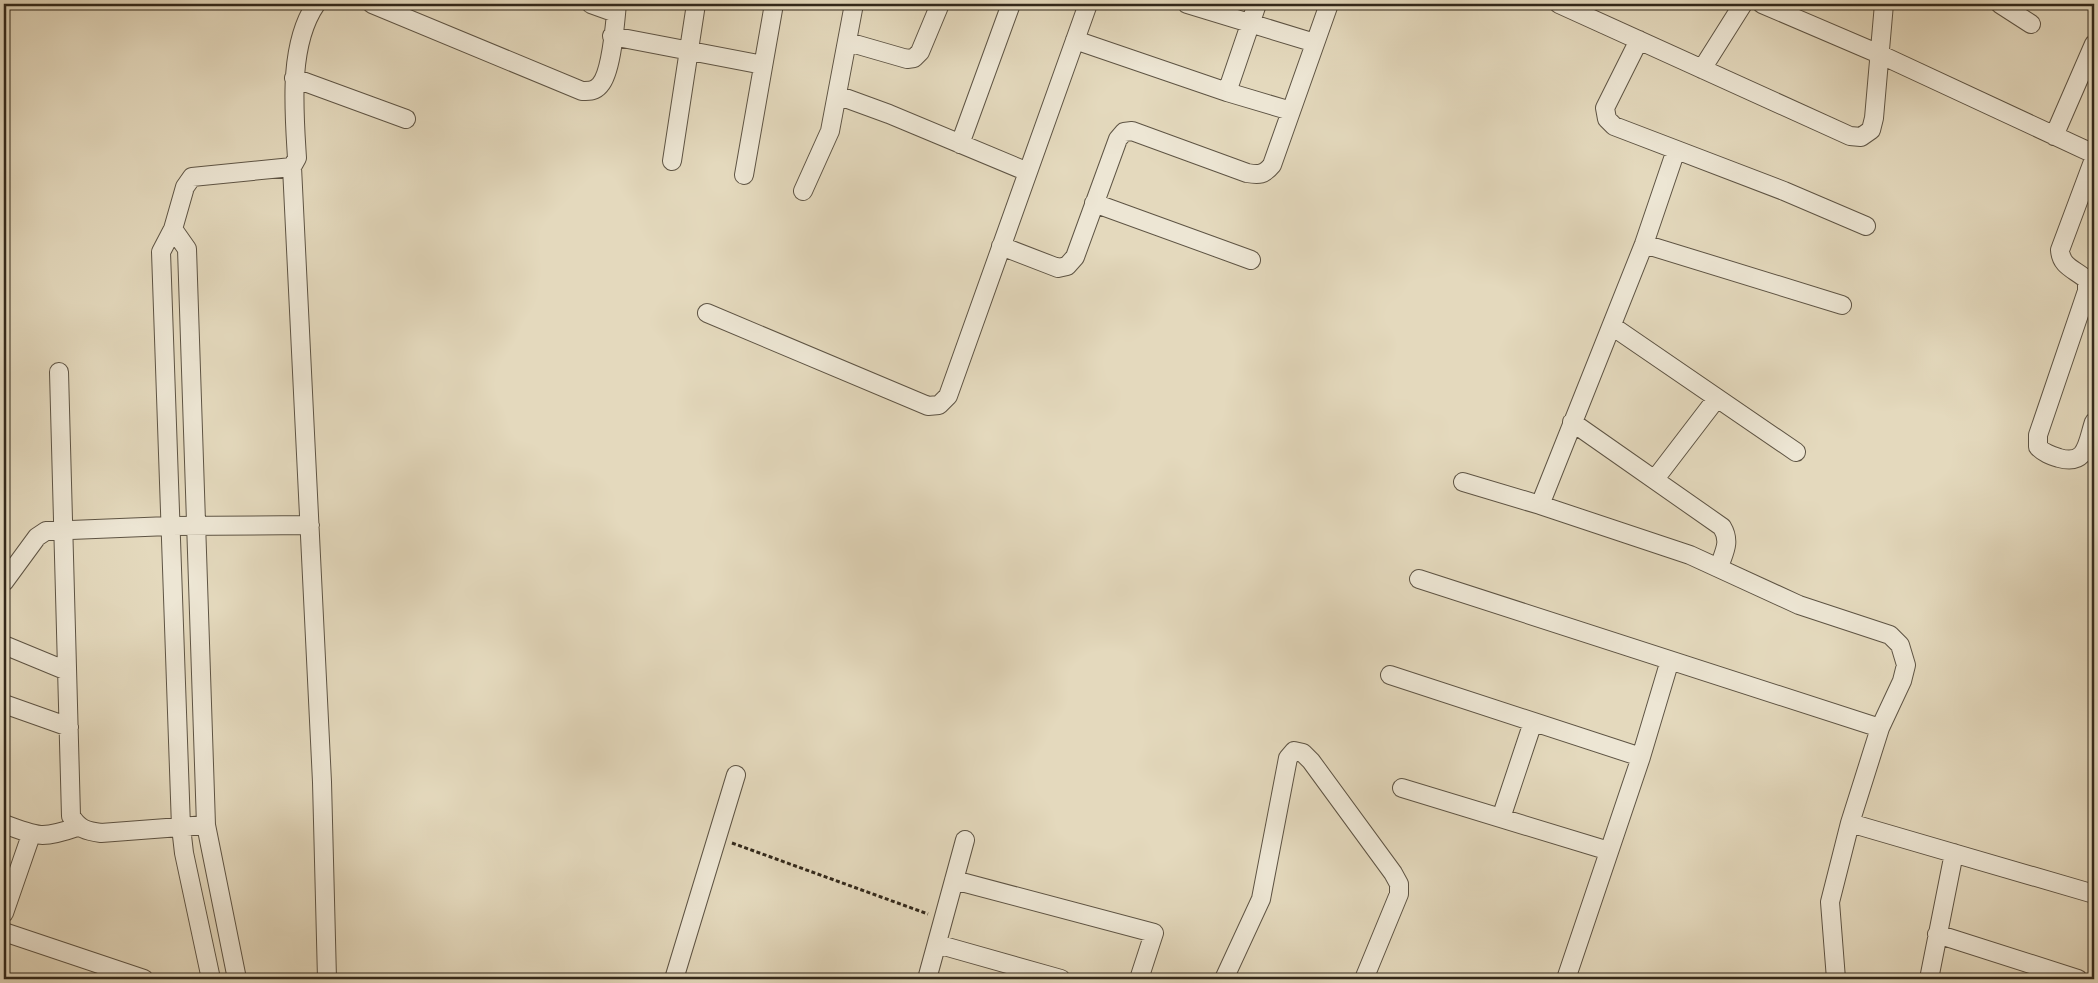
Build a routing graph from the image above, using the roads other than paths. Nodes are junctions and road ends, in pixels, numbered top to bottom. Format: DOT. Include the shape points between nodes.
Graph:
graph roads {
  1 [pos="316,4"];
  2 [pos="372,4"];
  3 [pos="591,4"];
  4 [pos="696,4"];
  5 [pos="774,4"];
  6 [pos="854,4"];
  7 [pos="940,4"];
  8 [pos="1012,4"];
  9 [pos="1088,4"];
  10 [pos="1187,4"];
  11 [pos="1257,4"];
  12 [pos="1329,4"];
  13 [pos="1559,4"];
  14 [pos="1743,4"];
  15 [pos="1762,4"];
  16 [pos="1884,4"];
  17 [pos="2000,4"];
  18 [pos="617,8"];
  19 [pos="1250,24"];
  20 [pos="2031,24"];
  21 [pos="612,36"];
  22 [pos="1075,40"];
  23 [pos="1639,40"];
  24 [pos="848,42"];
  25 [pos="1315,43"];
  26 [pos="2094,44"];
  27 [pos="689,52"];
  28 [pos="1879,54"];
  29 [pos="763,65"];
  30 [pos="1702,69"];
  31 [pos="294,78"];
  32 [pos="1227,92"];
  33 [pos="837,95"];
  34 [pos="1291,111"];
  35 [pos="406,119"];
  36 [pos="2054,136"];
  37 [pos="960,144"];
  38 [pos="1676,150"];
  39 [pos="2094,154"];
  40 [pos="2094,159"];
  41 [pos="672,162"];
  42 [pos="292,167"];
  43 [pos="1028,172"];
  44 [pos="744,175"];
  45 [pos="803,191"];
  46 [pos="1094,203"];
  47 [pos="1866,226"];
  48 [pos="173,229"];
  49 [pos="1644,244"];
  50 [pos="1001,246"];
  51 [pos="1251,260"];
  52 [pos="1842,305"];
  53 [pos="707,313"];
  54 [pos="1612,326"];
  55 [pos="59,372"];
  56 [pos="1717,398"];
  57 [pos="1572,422"];
  58 [pos="2094,422"];
  59 [pos="1796,452"];
  60 [pos="1655,479"];
  61 [pos="1463,482"];
  62 [pos="1540,505"];
  63 [pos="310,525"];
  64 [pos="169,526"];
  65 [pos="195,526"];
  66 [pos="63,528"];
  67 [pos="1719,567"];
  68 [pos="1419,579"];
  69 [pos="4,582"];
  70 [pos="4,646"];
  71 [pos="1670,660"];
  72 [pos="67,671"];
  73 [pos="1390,675"];
  74 [pos="4,704"];
  75 [pos="1533,722"];
  76 [pos="68,727"];
  77 [pos="1880,728"];
  78 [pos="1641,757"];
  79 [pos="736,774"];
  80 [pos="1402,788"];
  81 [pos="1501,818"];
  82 [pos="1850,823"];
  83 [pos="4,824"];
  84 [pos="206,825"];
  85 [pos="77,827"];
  86 [pos="181,827"];
  87 [pos="31,835"];
  88 [pos="965,840"];
  89 [pos="1609,852"];
  90 [pos="1954,853"];
  91 [pos="954,880"];
  92 [pos="2094,894"];
  93 [pos="4,913"];
  94 [pos="4,932"];
  95 [pos="1937,934"];
  96 [pos="936,944"];
  97 [pos="144,979"];
  98 [pos="212,979"];
  99 [pos="237,979"];
  100 [pos="327,979"];
  101 [pos="674,979"];
  102 [pos="927,979"];
  103 [pos="1061,979"];
  104 [pos="1139,979"];
  105 [pos="1224,979"];
  106 [pos="1364,979"];
  107 [pos="1566,979"];
  108 [pos="1836,979"];
  109 [pos="1929,979"];
  110 [pos="2078,979"];
  1 -- 31 [label="street" via="305,24"];
  2 -- 21 [label="street" via="582,91 592,91 601,84 607,73"];
  3 -- 18 [label="street"];
  4 -- 27 [label="street"];
  5 -- 29 [label="street"];
  6 -- 24 [label="street"];
  7 -- 24 [label="street" via="920,52 914,58 906,59"];
  8 -- 37 [label="street"];
  9 -- 22 [label="street"];
  10 -- 19 [label="street"];
  11 -- 19 [label="street"];
  12 -- 25 [label="street"];
  13 -- 23 [label="street"];
  14 -- 30 [label="street"];
  15 -- 28 [label="street"];
  16 -- 28 [label="street"];
  17 -- 20 [label="street"];
  18 -- 21 [label="street"];
  19 -- 25 [label="street"];
  19 -- 32 [label="street"];
  21 -- 27 [label="street"];
  22 -- 32 [label="street"];
  22 -- 43 [label="street"];
  23 -- 30 [label="street"];
  23 -- 38 [label="street" via="1605,108 1607,118 1614,126"];
  24 -- 33 [label="street"];
  25 -- 34 [label="street"];
  26 -- 36 [label="street"];
  27 -- 29 [label="street"];
  27 -- 41 [label="street"];
  28 -- 30 [label="street" via="1874,118 1871,130 1861,137 1850,136"];
  28 -- 36 [label="street"];
  29 -- 44 [label="street"];
  31 -- 35 [label="street"];
  31 -- 42 [label="street" via="297,158"];
  32 -- 34 [label="street"];
  33 -- 37 [label="street"];
  33 -- 45 [label="street" via="830,131"];
  34 -- 46 [label="street" via="1272,165 1266,173 1257,175 1132,131 1124,132"];
  36 -- 39 [label="street"];
  37 -- 43 [label="street"];
  38 -- 47 [label="street"];
  38 -- 49 [label="street"];
  40 -- 58 [label="street" via="2060,250 2060,259 2066,266 2087,280 2087,290 2038,435 2038,447 2044,453 2069,461 2078,459 2084,452"];
  42 -- 48 [label="street" via="192,177 185,186"];
  42 -- 63 [label="street"];
  43 -- 50 [label="street"];
  46 -- 50 [label="street" via="1075,257 1066,266 1058,268"];
  46 -- 51 [label="street"];
  48 -- 64 [label="street" via="160,252"];
  48 -- 65 [label="street" via="187,249"];
  49 -- 52 [label="street"];
  49 -- 54 [label="street"];
  50 -- 53 [label="street" via="948,396 939,405 928,406"];
  54 -- 56 [label="street"];
  54 -- 57 [label="street"];
  55 -- 66 [label="street"];
  56 -- 59 [label="street"];
  56 -- 60 [label="street"];
  57 -- 60 [label="street"];
  57 -- 62 [label="street"];
  60 -- 67 [label="street" via="1722,527 1728,543"];
  61 -- 62 [label="street"];
  62 -- 67 [label="street"];
  63 -- 65 [label="street"];
  63 -- 100 [label="street"];
  64 -- 65 [label="street"];
  64 -- 66 [label="street"];
  64 -- 86 [label="street"];
  65 -- 84 [label="street"];
  66 -- 69 [label="street" via="46,531 37,537"];
  66 -- 72 [label="street"];
  67 -- 77 [label="street" via="1799,605 1890,636 1900,645 1906,665"];
  68 -- 71 [label="street"];
  70 -- 72 [label="street"];
  71 -- 77 [label="street"];
  71 -- 78 [label="street"];
  72 -- 76 [label="street"];
  73 -- 75 [label="street"];
  74 -- 76 [label="street"];
  75 -- 78 [label="street"];
  75 -- 81 [label="street"];
  76 -- 85 [label="street" via="71,816"];
  77 -- 82 [label="street"];
  78 -- 89 [label="street"];
  79 -- 101 [label="street"];
  80 -- 81 [label="street"];
  81 -- 89 [label="street"];
  82 -- 90 [label="street"];
  82 -- 108 [label="street" via="1830,902"];
  83 -- 87 [label="street"];
  84 -- 86 [label="street"];
  84 -- 99 [label="street"];
  85 -- 86 [label="street" via="101,833"];
  85 -- 87 [label="street" via="53,835"];
  86 -- 98 [label="street"];
  87 -- 93 [label="street"];
  88 -- 91 [label="street"];
  89 -- 107 [label="street"];
  90 -- 92 [label="street"];
  90 -- 95 [label="street"];
  91 -- 96 [label="street"];
  91 -- 104 [label="street" via="1154,933"];
  94 -- 97 [label="street"];
  95 -- 109 [label="street"];
  95 -- 110 [label="street"];
  96 -- 102 [label="street"];
  96 -- 103 [label="street"];
  105 -- 106 [label="street" via="1261,899 1288,758 1294,751 1303,753 1311,761 1398,884 1399,894"];
}
